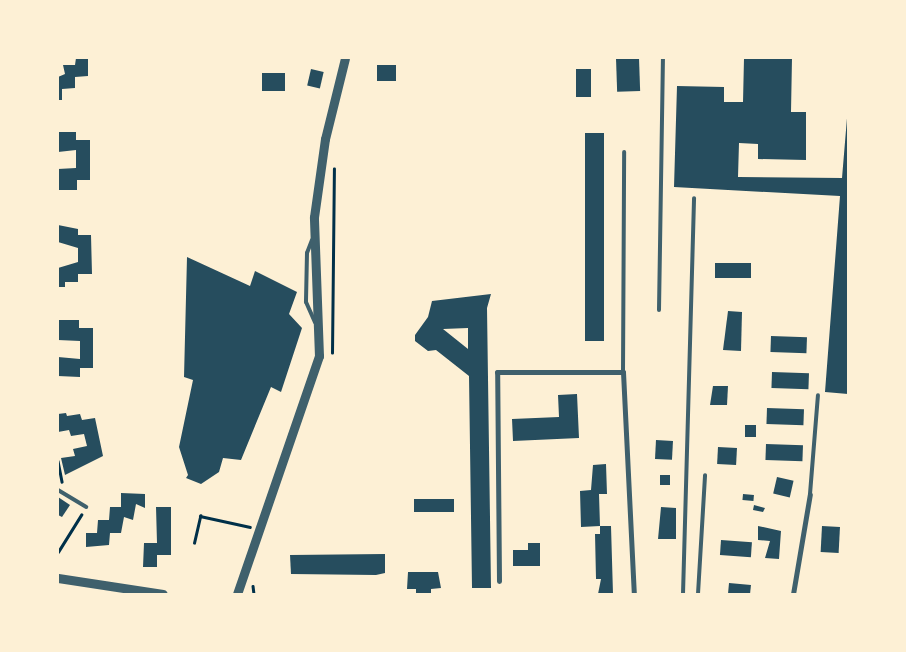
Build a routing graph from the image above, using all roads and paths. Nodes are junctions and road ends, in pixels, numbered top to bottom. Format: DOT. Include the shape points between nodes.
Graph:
graph roads {
  1 [pos="345,58"];
  2 [pos="663,58"];
  3 [pos="624,152"];
  4 [pos="694,198"];
  5 [pos="659,310"];
  6 [pos="623,372"];
  7 [pos="818,395"];
  8 [pos="58,462"];
  9 [pos="705,475"];
  10 [pos="58,490"];
  11 [pos="63,490"];
  12 [pos="810,494"];
  13 [pos="86,507"];
  14 [pos="259,529"];
  15 [pos="194,543"];
  16 [pos="58,552"];
  17 [pos="58,578"];
  18 [pos="499,581"];
  19 [pos="162,594"];
  20 [pos="237,594"];
  21 [pos="634,594"];
  22 [pos="683,594"];
  23 [pos="698,594"];
  24 [pos="793,594"];
  1 -- 14 [label="street" via="324,148 314,234 319,356"];
  2 -- 5 [label="lane"];
  3 -- 6 [label="lane"];
  4 -- 22 [label="lane"];
  6 -- 18 [label="street" via="497,372"];
  6 -- 21 [label="street"];
  7 -- 12 [label="lane"];
  8 -- 11 [label="path"];
  9 -- 23 [label="lane"];
  10 -- 11 [label="lane"];
  11 -- 13 [label="lane"];
  12 -- 24 [label="street"];
  13 -- 16 [label="path"];
  14 -- 15 [label="path" via="200,516"];
  14 -- 20 [label="street"];
  17 -- 19 [label="street"];
}
